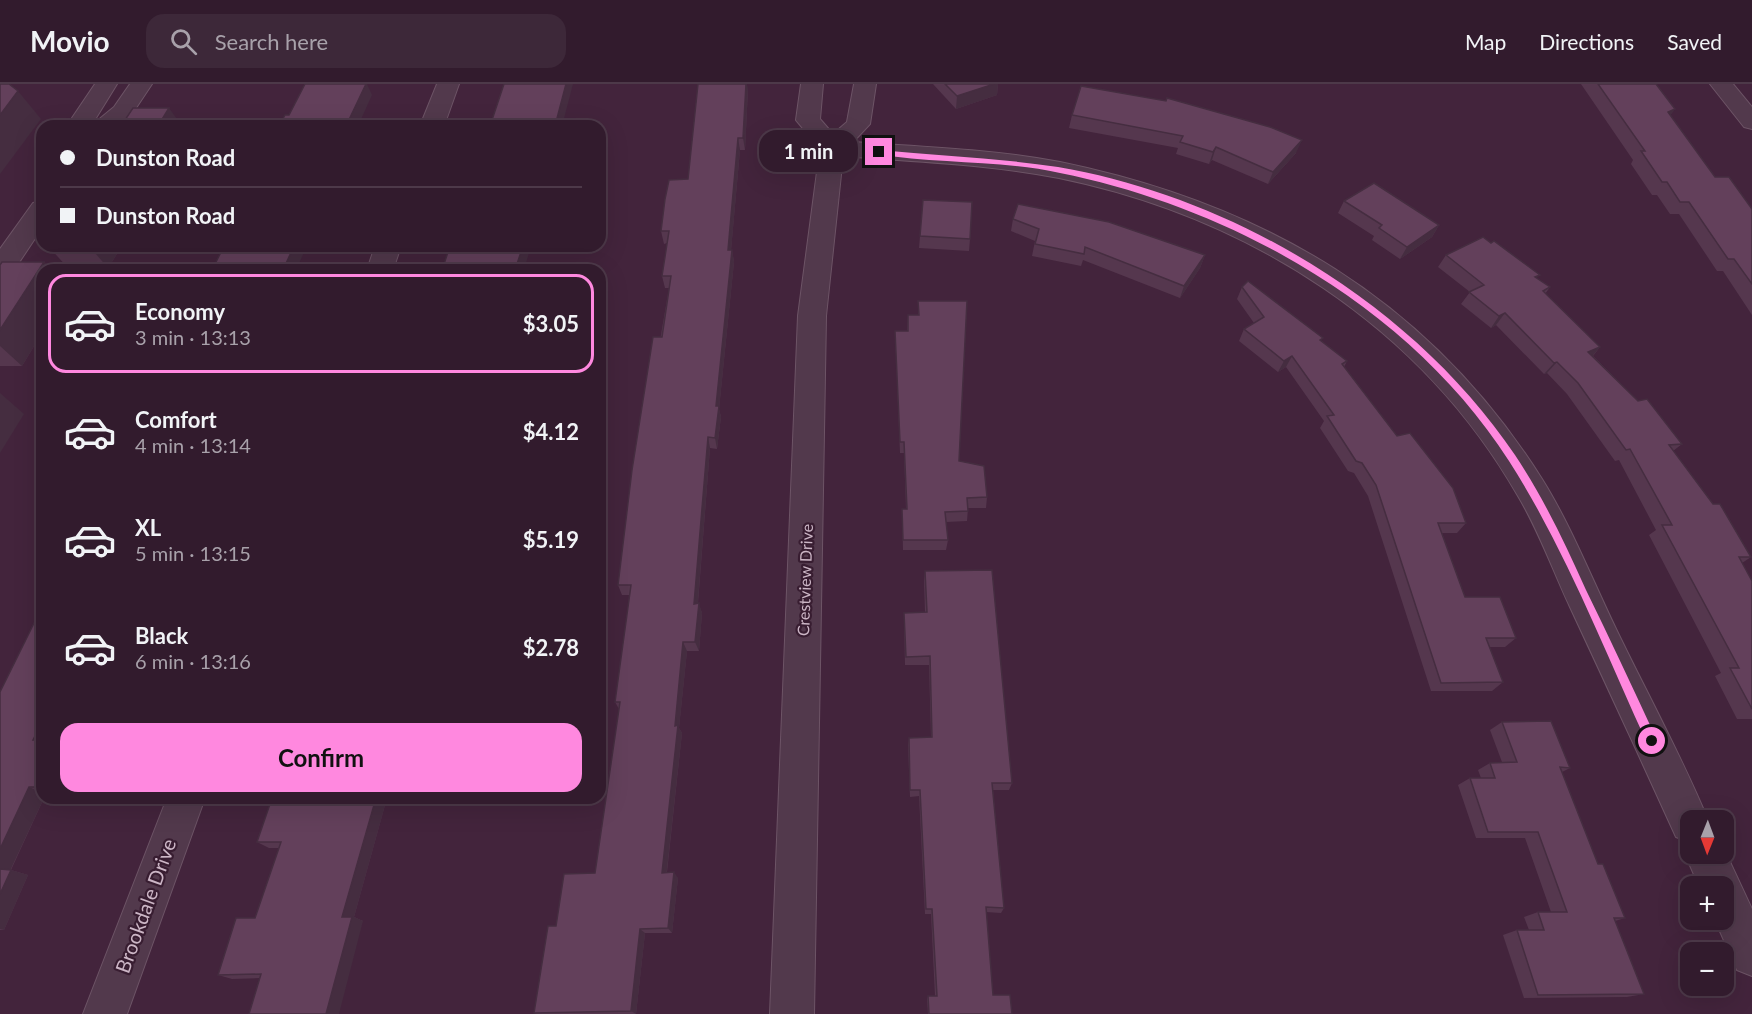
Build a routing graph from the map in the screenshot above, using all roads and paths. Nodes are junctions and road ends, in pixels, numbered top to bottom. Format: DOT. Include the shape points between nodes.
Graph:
graph roads {
  1 [pos="106,84"];
  2 [pos="141,84"];
  3 [pos="448,84"];
  4 [pos="812,84"];
  5 [pos="865,84"];
  6 [pos="1722,84"];
  7 [pos="85,120"];
  8 [pos="112,120"];
  9 [pos="434,120"];
  10 [pos="1752,122"];
  11 [pos="832,148"];
  12 [pos="36,217"];
  13 [pos="0,269"];
  14 [pos="184,804"];
  15 [pos="1683,810"];
  16 [pos="1734,916"];
  17 [pos="1752,955"];
  18 [pos="105,1014"];
  19 [pos="792,1014"];
  1 -- 7 [label="street"];
  2 -- 8 [label="street"];
  3 -- 9 [label="street"];
  4 -- 11 [label="street" via="808,120"];
  5 -- 11 [label="street" via="858,124"];
  6 -- 10 [label="street"];
  11 -- 15 [label="street" via="1049,168 1142,190 1236,226 1278,247 1374,311 1422,351 1464,394 1533,492"];
  11 -- 19 [label="street, Crestview Drive" via="812,316"];
  12 -- 13 [label="street"];
  14 -- 18 [label="street, Brookdale Drive"];
  16 -- 17 [label="street"];
}
